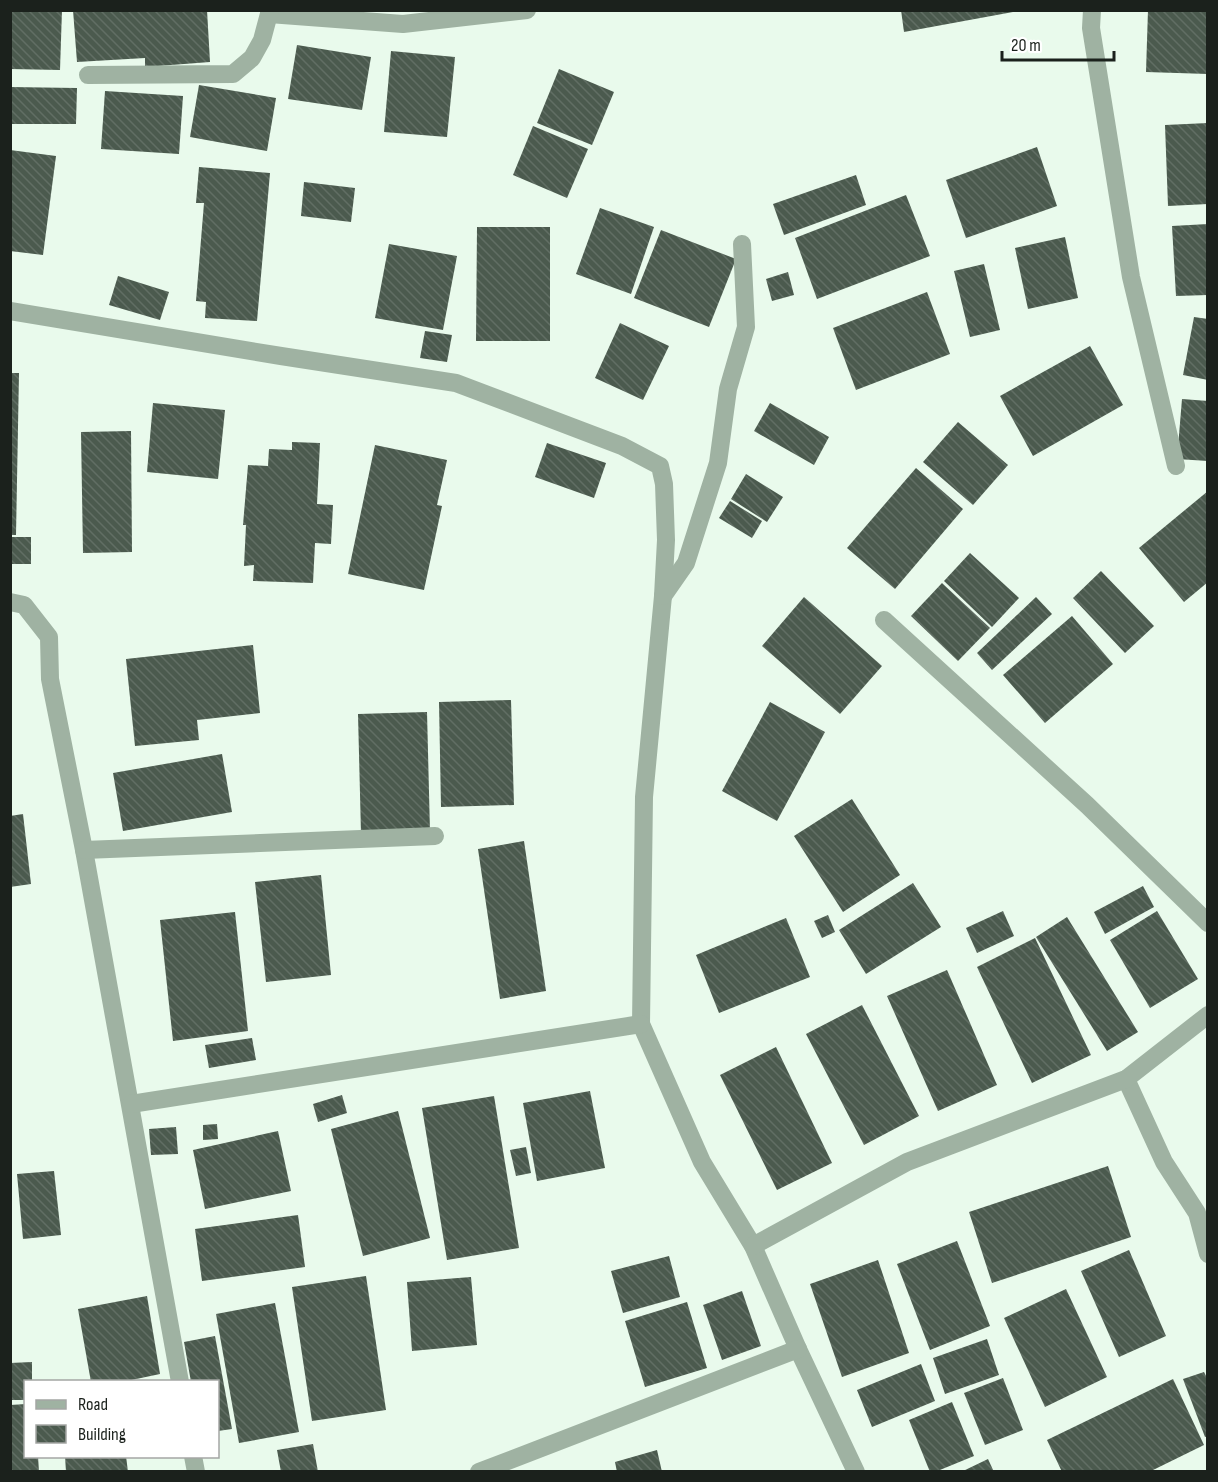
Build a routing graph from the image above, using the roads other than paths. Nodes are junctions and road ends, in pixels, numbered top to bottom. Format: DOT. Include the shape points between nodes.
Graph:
graph roads {
  1 [pos="526,10"];
  2 [pos="1092,10"];
  3 [pos="269,12"];
  4 [pos="88,75"];
  5 [pos="742,244"];
  6 [pos="10,311"];
  7 [pos="1176,466"];
  8 [pos="663,596"];
  9 [pos="10,602"];
  10 [pos="884,620"];
  11 [pos="435,836"];
  12 [pos="84,850"];
  13 [pos="1208,923"];
  14 [pos="1208,1014"];
  15 [pos="641,1024"];
  16 [pos="1126,1079"];
  17 [pos="131,1104"];
  18 [pos="753,1246"];
  19 [pos="1208,1254"];
  20 [pos="798,1349"];
  21 [pos="180,1380"];
  22 [pos="479,1472"];
  23 [pos="856,1472"];
  1 -- 3 [label="street" via="403,24"];
  2 -- 7 [label="street" via="1091,28 1131,277"];
  3 -- 4 [label="street" via="262,40 252,58 232,74"];
  5 -- 8 [label="street" via="746,327 728,389 718,463 686,563"];
  6 -- 8 [label="street" via="456,383 622,446 660,466 666,540"];
  8 -- 15 [label="street" via="644,797"];
  9 -- 12 [label="street" via="24,605 49,637 50,679"];
  10 -- 13 [label="street" via="1087,805"];
  11 -- 12 [label="street"];
  12 -- 17 [label="street"];
  14 -- 16 [label="street"];
  15 -- 17 [label="street"];
  15 -- 18 [label="street" via="702,1162"];
  16 -- 18 [label="street" via="907,1162"];
  16 -- 19 [label="street" via="1164,1162 1197,1213"];
  17 -- 21 [label="street"];
  18 -- 20 [label="street"];
  20 -- 22 [label="street"];
  20 -- 23 [label="street"];
}
